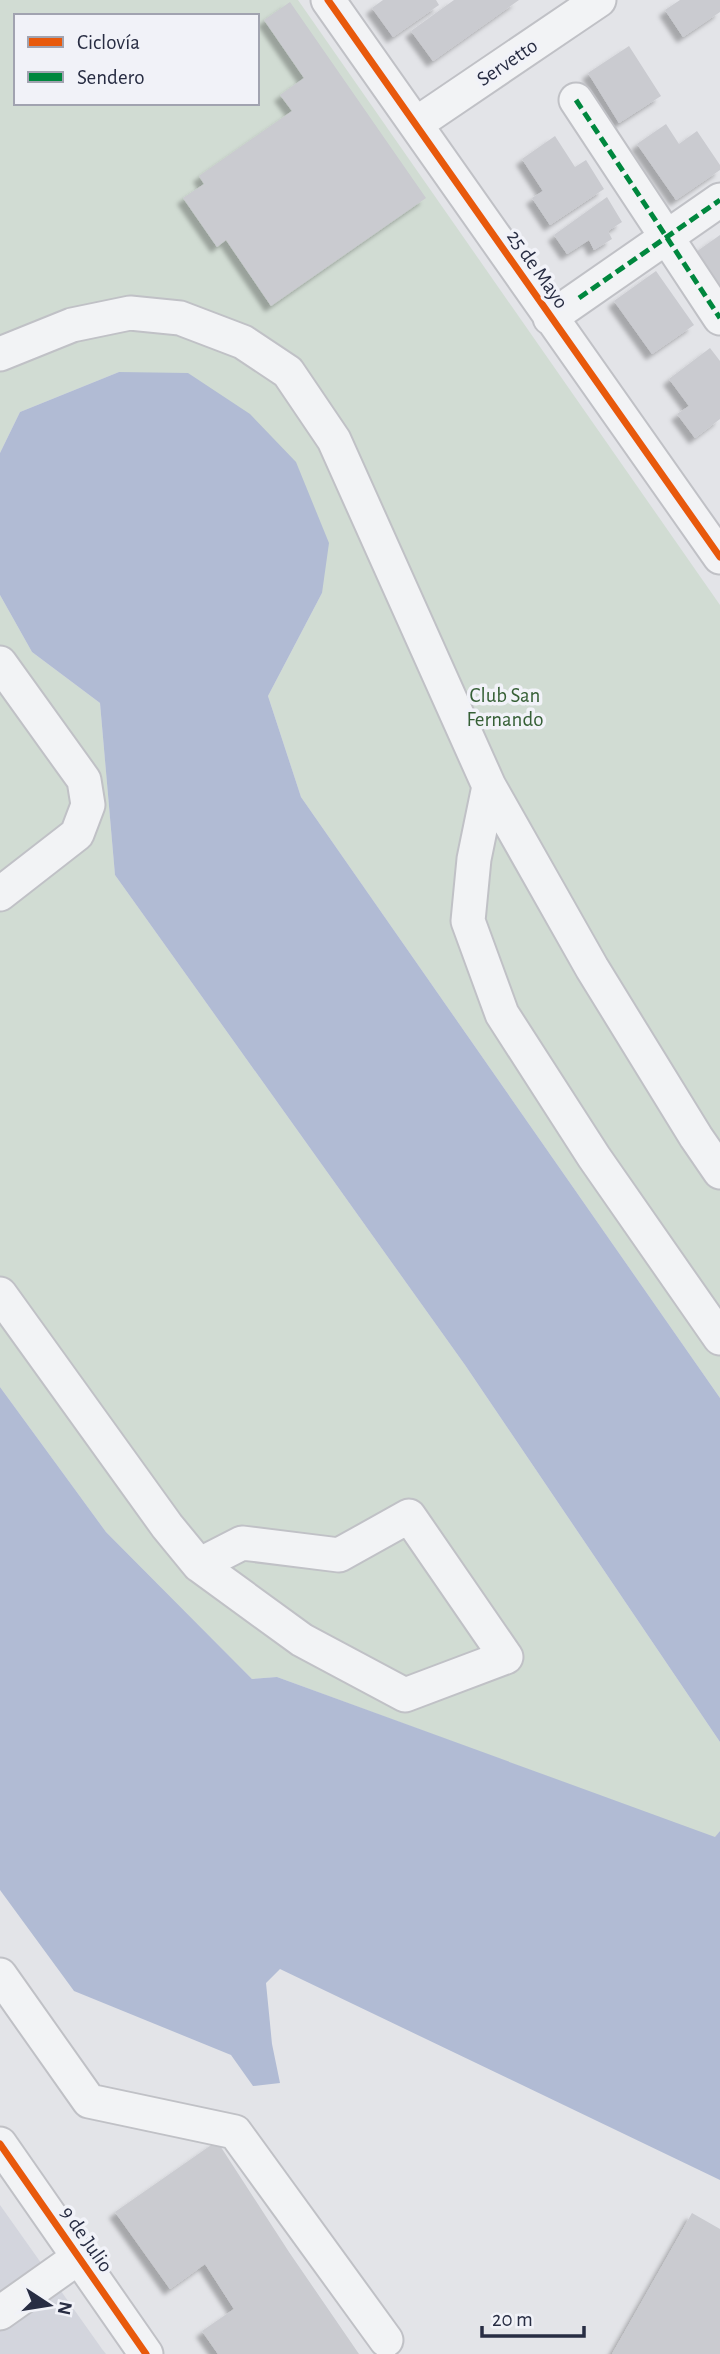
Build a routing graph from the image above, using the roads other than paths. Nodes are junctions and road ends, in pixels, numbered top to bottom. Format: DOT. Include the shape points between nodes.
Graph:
graph roads {
  1 [pos="328,0"];
  2 [pos="599,0"];
  3 [pos="576,100"];
  4 [pos="416,124"];
  5 [pos="720,200"];
  6 [pos="667,237"];
  7 [pos="550,318"];
  8 [pos="720,318"];
  9 [pos="0,354"];
  10 [pos="718,550"];
  11 [pos="0,663"];
  12 [pos="489,786"];
  13 [pos="0,894"];
  14 [pos="720,1172"];
  15 [pos="0,1294"];
  16 [pos="720,1338"];
  17 [pos="199,1565"];
  18 [pos="0,1976"];
  19 [pos="0,2144"];
  20 [pos="79,2257"];
  21 [pos="0,2312"];
  22 [pos="386,2340"];
  23 [pos="146,2354"];
  1 -- 4 [label="street, 25 de Mayo"];
  2 -- 4 [label="street, Servetto"];
  3 -- 6 [label="street"];
  4 -- 7 [label="street, 25 de Mayo"];
  5 -- 6 [label="street"];
  6 -- 7 [label="street"];
  6 -- 8 [label="street"];
  7 -- 10 [label="street, 25 de Mayo"];
  9 -- 12 [label="street" via="72,325 130,313 180,318 243,342 288,372 334,440"];
  11 -- 13 [label="street" via="84,780 88,805 77,834"];
  12 -- 14 [label="street" via="592,968"];
  12 -- 16 [label="street" via="474,859 468,921 502,1014"];
  15 -- 17 [label="street"];
  17 -- 17 [label="street" via="243,1543 339,1555 409,1516 506,1657 405,1695 302,1640"];
  18 -- 22 [label="street" via="89,2101 235,2132"];
  19 -- 20 [label="street, 9 de Julio"];
  20 -- 21 [label="street"];
  20 -- 23 [label="street, 9 de Julio"];
}
